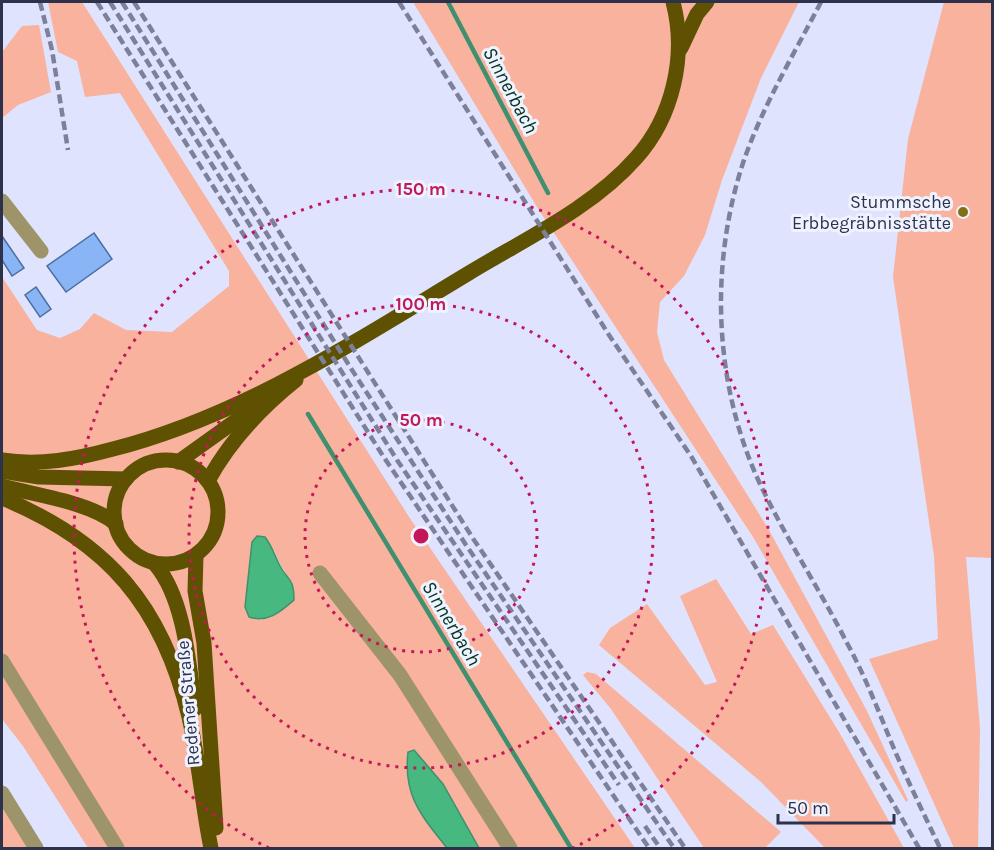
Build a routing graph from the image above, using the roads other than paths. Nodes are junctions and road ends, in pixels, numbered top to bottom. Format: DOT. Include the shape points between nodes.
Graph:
graph roads {
  1 [pos="673,2"];
  2 [pos="707,2"];
  3 [pos="678,56"];
  4 [pos="2,201"];
  5 [pos="41,251"];
  6 [pos="310,369"];
  7 [pos="285,388"];
  8 [pos="2,460"];
  9 [pos="178,462"];
  10 [pos="2,471"];
  11 [pos="126,479"];
  12 [pos="208,481"];
  13 [pos="2,486"];
  14 [pos="2,498"];
  15 [pos="116,524"];
  16 [pos="196,555"];
  17 [pos="155,564"];
  18 [pos="320,573"];
  19 [pos="2,661"];
  20 [pos="2,793"];
  21 [pos="213,847"];
  22 [pos="36,849"];
  23 [pos="117,849"];
  24 [pos="510,849"];
  1 -- 3 [label="main road" via="679,28"];
  2 -- 3 [label="main road" via="697,14"];
  3 -- 6 [label="main road" via="672,94 657,130 637,158 608,186"];
  4 -- 5 [label="street"];
  6 -- 7 [label="main road"];
  6 -- 8 [label="main road" via="215,415 149,440 60,462"];
  7 -- 9 [label="main road"];
  7 -- 12 [label="main road" via="238,434"];
  9 -- 11 [label="main road" via="151,462"];
  9 -- 12 [label="main road" via="195,469"];
  10 -- 11 [label="main road" via="39,477"];
  11 -- 15 [label="main road" via="115,506"];
  12 -- 16 [label="main road" via="217,502 218,517 214,532"];
  13 -- 15 [label="main road" via="89,509"];
  14 -- 21 [label="main road" via="33,511 84,542 138,596 162,634 189,718"];
  15 -- 17 [label="main road" via="133,553"];
  16 -- 17 [label="main road" via="180,563"];
  16 -- 21 [label="main road, Redener Straße" via="195,591 204,643"];
  17 -- 21 [label="main road" via="172,593 186,643"];
  18 -- 24 [label="street" via="400,675"];
  19 -- 23 [label="street"];
  20 -- 22 [label="street"];
}
